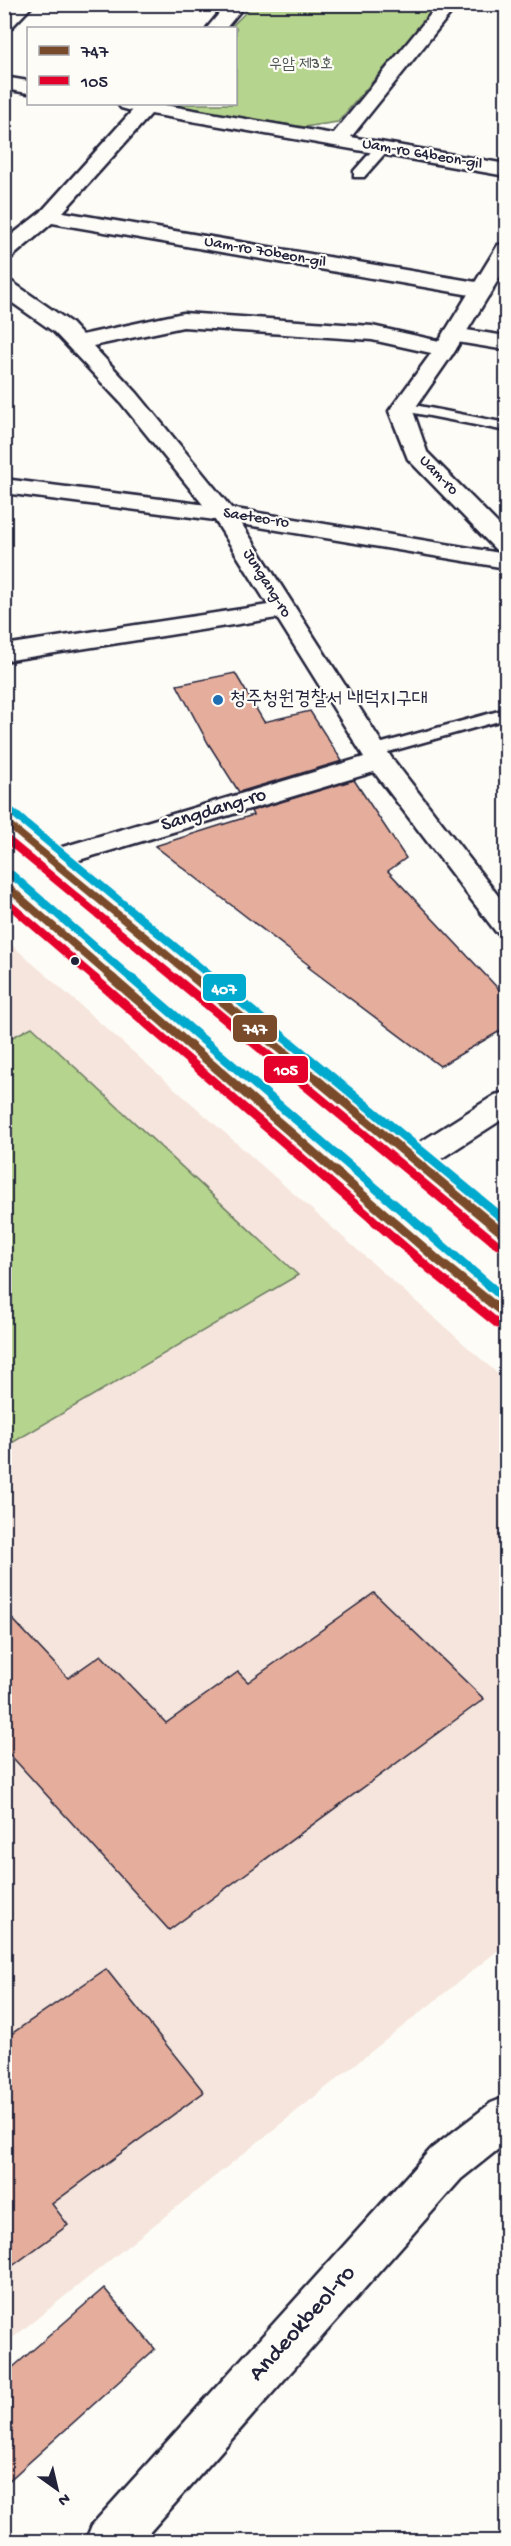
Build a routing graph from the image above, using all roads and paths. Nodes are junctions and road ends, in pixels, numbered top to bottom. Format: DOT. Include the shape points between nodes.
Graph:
graph roads {
  1 [pos="197,4"];
  2 [pos="449,4"];
  3 [pos="234,8"];
  4 [pos="217,27"];
  5 [pos="4,83"];
  6 [pos="27,87"];
  7 [pos="140,105"];
  8 [pos="146,105"];
  9 [pos="338,140"];
  10 [pos="382,148"];
  11 [pos="507,170"];
  12 [pos="359,174"];
  13 [pos="48,216"];
  14 [pos="507,250"];
  15 [pos="4,252"];
  16 [pos="4,286"];
  17 [pos="483,290"];
  18 [pos="449,342"];
  19 [pos="77,343"];
  20 [pos="507,343"];
  21 [pos="404,407"];
  22 [pos="507,427"];
  23 [pos="4,486"];
  24 [pos="223,514"];
  25 [pos="507,546"];
  26 [pos="507,561"];
  27 [pos="282,610"];
  28 [pos="4,653"];
  29 [pos="507,714"];
  30 [pos="377,756"];
  31 [pos="4,821"];
  32 [pos="49,860"];
  33 [pos="4,885"];
  34 [pos="502,911"];
  35 [pos="507,1103"];
  36 [pos="414,1161"];
  37 [pos="507,1236"];
  38 [pos="507,1315"];
  39 [pos="507,2117"];
  40 [pos="109,2541"];
  1 -- 3 [label="lane"];
  2 -- 9 [label="street, Uam-ro 64beon-gil"];
  3 -- 4 [label="street"];
  5 -- 6 [label="street"];
  7 -- 13 [label="street"];
  8 -- 9 [label="street, Uam-ro 64beon-gil"];
  9 -- 10 [label="street, Uam-ro 64beon-gil"];
  10 -- 11 [label="street, Uam-ro 64beon-gil"];
  10 -- 12 [label="lane"];
  13 -- 15 [label="street"];
  13 -- 17 [label="street, Uam-ro 70beon-gil"];
  14 -- 17 [label="street"];
  16 -- 19 [label="street, Jungang-ro" via="62,327"];
  17 -- 18 [label="street"];
  18 -- 19 [label="street" via="183,320"];
  18 -- 20 [label="street"];
  18 -- 21 [label="street"];
  19 -- 24 [label="street, Jungang-ro" via="129,398"];
  21 -- 22 [label="lane"];
  21 -- 25 [label="street, Uam-ro" via="401,411 416,454"];
  23 -- 24 [label="street, Saeteo-ro"];
  24 -- 26 [label="street, Saeteo-ro"];
  24 -- 27 [label="street, Jungang-ro"];
  27 -- 28 [label="street"];
  27 -- 30 [label="street, Jungang-ro"];
  29 -- 30 [label="lane"];
  30 -- 32 [label="street, Sangdang-ro"];
  30 -- 34 [label="street, Jungang-ro"];
  31 -- 32 [label="street"];
  32 -- 36 [label="street"];
  33 -- 38 [label="street" via="439,1261"];
  35 -- 36 [label="street"];
  36 -- 37 [label="street"];
  39 -- 40 [label="street, Andeokbeol-ro" via="446,2164"];
}
